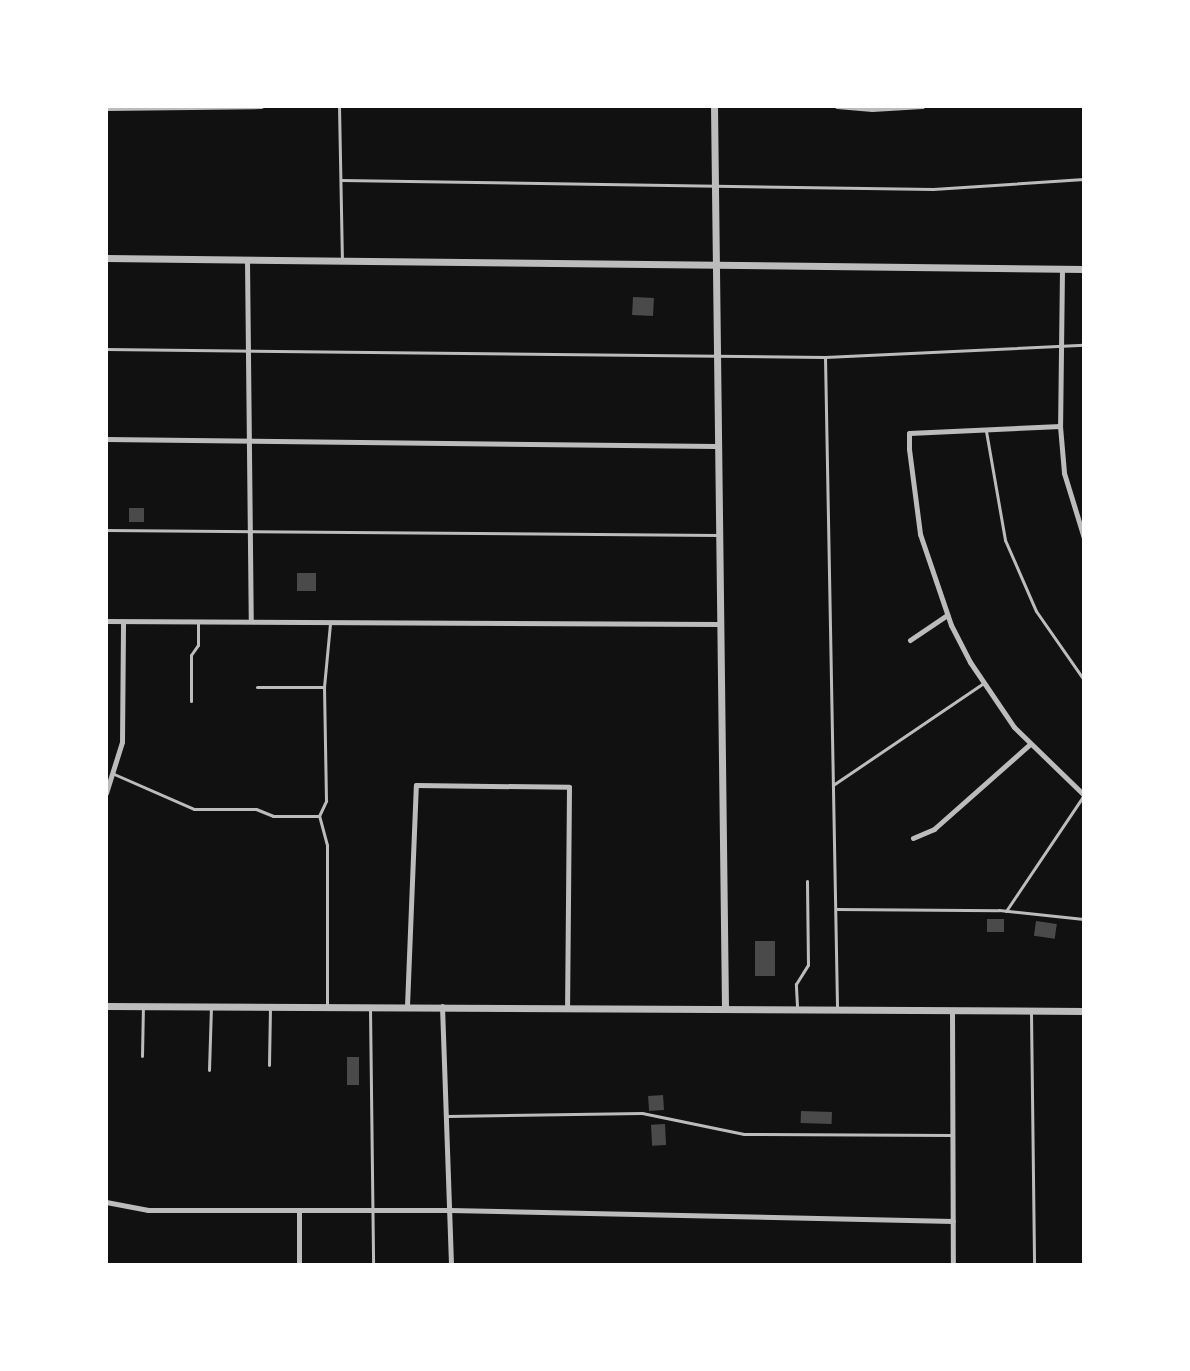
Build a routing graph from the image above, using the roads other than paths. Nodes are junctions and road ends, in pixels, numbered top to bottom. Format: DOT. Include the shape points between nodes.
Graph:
graph roads {
  1 [pos="339,106"];
  2 [pos="714,106"];
  3 [pos="837,106"];
  4 [pos="922,106"];
  5 [pos="261,107"];
  6 [pos="106,108"];
  7 [pos="1084,179"];
  8 [pos="341,180"];
  9 [pos="713,184"];
  10 [pos="106,258"];
  11 [pos="247,260"];
  12 [pos="342,261"];
  13 [pos="713,265"];
  14 [pos="1062,269"];
  15 [pos="1084,269"];
  16 [pos="1061,345"];
  17 [pos="1084,345"];
  18 [pos="106,349"];
  19 [pos="248,351"];
  20 [pos="715,356"];
  21 [pos="825,357"];
  22 [pos="1060,426"];
  23 [pos="986,431"];
  24 [pos="106,439"];
  25 [pos="249,441"];
  26 [pos="716,446"];
  27 [pos="106,530"];
  28 [pos="250,531"];
  29 [pos="718,535"];
  30 [pos="1084,538"];
  31 [pos="947,615"];
  32 [pos="198,619"];
  33 [pos="251,620"];
  34 [pos="330,620"];
  35 [pos="106,621"];
  36 [pos="123,622"];
  37 [pos="719,624"];
  38 [pos="910,640"];
  39 [pos="1084,680"];
  40 [pos="983,683"];
  41 [pos="257,687"];
  42 [pos="324,687"];
  43 [pos="191,701"];
  44 [pos="1030,744"];
  45 [pos="114,774"];
  46 [pos="833,785"];
  47 [pos="106,793"];
  48 [pos="1084,795"];
  49 [pos="319,816"];
  50 [pos="913,838"];
  51 [pos="807,881"];
  52 [pos="836,909"];
  53 [pos="1006,911"];
  54 [pos="1084,919"];
  55 [pos="211,1004"];
  56 [pos="270,1004"];
  57 [pos="327,1005"];
  58 [pos="370,1005"];
  59 [pos="442,1005"];
  60 [pos="106,1006"];
  61 [pos="143,1006"];
  62 [pos="407,1006"];
  63 [pos="567,1007"];
  64 [pos="725,1008"];
  65 [pos="797,1008"];
  66 [pos="837,1008"];
  67 [pos="952,1009"];
  68 [pos="1031,1009"];
  69 [pos="1084,1011"];
  70 [pos="142,1056"];
  71 [pos="269,1065"];
  72 [pos="209,1070"];
  73 [pos="447,1116"];
  74 [pos="951,1135"];
  75 [pos="106,1202"];
  76 [pos="372,1210"];
  77 [pos="450,1210"];
  78 [pos="299,1211"];
  79 [pos="953,1221"];
  80 [pos="299,1265"];
  81 [pos="373,1265"];
  82 [pos="451,1265"];
  83 [pos="953,1265"];
  84 [pos="1034,1265"];
  1 -- 8 [label="lane"];
  2 -- 9 [label="street"];
  3 -- 4 [label="street"];
  5 -- 6 [label="street"];
  7 -- 9 [label="lane" via="933,189"];
  8 -- 9 [label="lane"];
  8 -- 12 [label="lane"];
  9 -- 13 [label="street"];
  10 -- 11 [label="street"];
  11 -- 12 [label="street"];
  11 -- 19 [label="street"];
  12 -- 13 [label="street"];
  13 -- 14 [label="street"];
  13 -- 20 [label="street"];
  14 -- 15 [label="street"];
  14 -- 16 [label="street"];
  16 -- 17 [label="lane"];
  16 -- 21 [label="lane"];
  16 -- 22 [label="street"];
  18 -- 19 [label="lane"];
  19 -- 20 [label="lane"];
  19 -- 25 [label="street"];
  20 -- 21 [label="lane"];
  20 -- 26 [label="street"];
  21 -- 46 [label="lane"];
  22 -- 23 [label="street"];
  22 -- 30 [label="street" via="1064,473"];
  23 -- 31 [label="street" via="909,433 920,534"];
  23 -- 39 [label="lane" via="1005,540 1036,611"];
  24 -- 25 [label="street"];
  25 -- 26 [label="street"];
  25 -- 28 [label="street"];
  26 -- 29 [label="street"];
  27 -- 28 [label="lane"];
  28 -- 29 [label="lane"];
  28 -- 33 [label="street"];
  29 -- 37 [label="street"];
  31 -- 38 [label="street"];
  31 -- 40 [label="street"];
  32 -- 33 [label="street"];
  32 -- 36 [label="street"];
  32 -- 43 [label="lane"];
  33 -- 34 [label="street"];
  34 -- 37 [label="street"];
  34 -- 42 [label="lane"];
  35 -- 36 [label="street"];
  36 -- 45 [label="street" via="122,742"];
  37 -- 64 [label="street"];
  40 -- 44 [label="street"];
  40 -- 46 [label="lane"];
  41 -- 42 [label="lane"];
  42 -- 49 [label="lane" via="326,801"];
  44 -- 48 [label="street"];
  44 -- 50 [label="street" via="934,829"];
  45 -- 47 [label="street"];
  45 -- 49 [label="lane" via="194,809"];
  46 -- 52 [label="lane"];
  48 -- 53 [label="lane"];
  49 -- 57 [label="lane" via="327,845"];
  51 -- 65 [label="lane" via="808,965 796,984"];
  52 -- 53 [label="lane"];
  52 -- 66 [label="lane"];
  53 -- 54 [label="lane"];
  55 -- 56 [label="street"];
  55 -- 61 [label="street"];
  55 -- 72 [label="lane"];
  56 -- 57 [label="street"];
  56 -- 71 [label="lane"];
  57 -- 58 [label="street"];
  58 -- 62 [label="street"];
  58 -- 76 [label="lane"];
  59 -- 62 [label="street"];
  59 -- 63 [label="street"];
  59 -- 73 [label="street"];
  60 -- 61 [label="street"];
  61 -- 70 [label="lane"];
  62 -- 63 [label="street" via="416,785 569,787"];
  63 -- 64 [label="street"];
  64 -- 65 [label="street"];
  65 -- 66 [label="street"];
  66 -- 67 [label="street"];
  67 -- 68 [label="street"];
  67 -- 74 [label="street"];
  68 -- 69 [label="street"];
  68 -- 84 [label="lane"];
  73 -- 74 [label="lane" via="642,1113 744,1134"];
  73 -- 77 [label="street"];
  74 -- 79 [label="street"];
  75 -- 78 [label="street" via="148,1210"];
  76 -- 77 [label="street"];
  76 -- 78 [label="street"];
  76 -- 81 [label="lane"];
  77 -- 79 [label="street"];
  77 -- 82 [label="street"];
  78 -- 80 [label="street"];
  79 -- 83 [label="street"];
}
